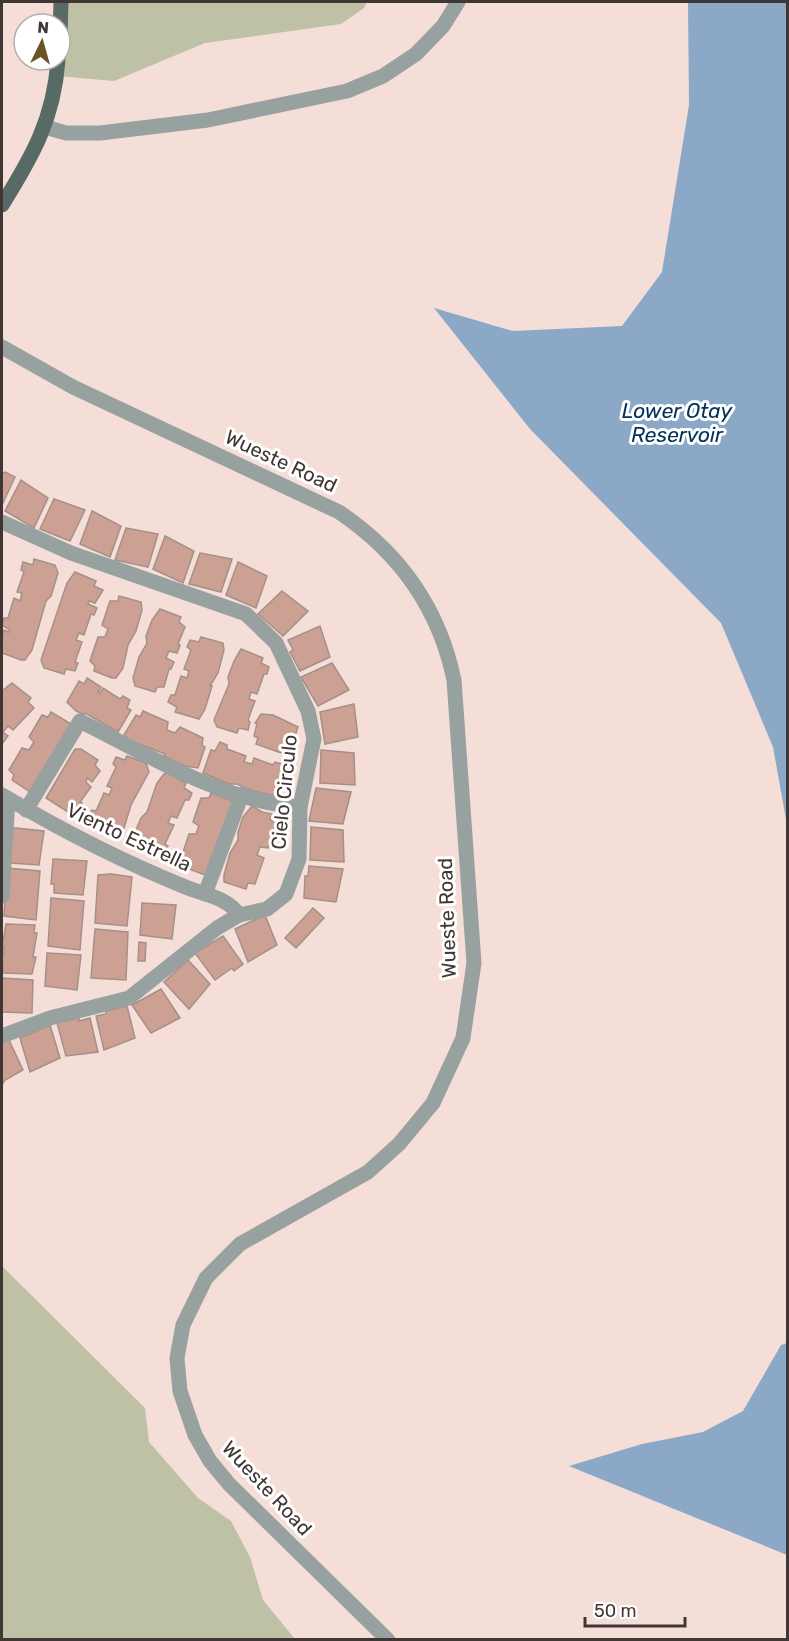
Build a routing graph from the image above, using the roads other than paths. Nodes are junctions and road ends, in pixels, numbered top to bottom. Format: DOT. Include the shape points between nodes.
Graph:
graph roads {
  1 [pos="458,2"];
  2 [pos="56,72"];
  3 [pos="45,128"];
  4 [pos="2,205"];
  5 [pos="2,347"];
  6 [pos="2,522"];
  7 [pos="242,794"];
  8 [pos="5,797"];
  9 [pos="300,807"];
  10 [pos="26,810"];
  11 [pos="205,894"];
  12 [pos="2,896"];
  13 [pos="239,915"];
  14 [pos="2,1036"];
  15 [pos="388,1640"];
  1 -- 3 [label="street" via="443,26 416,54 383,76 347,91 208,120 100,133 66,133"];
  2 -- 3 [label="main road"];
  3 -- 4 [label="main road"];
  5 -- 15 [label="street, Wueste Road" via="73,387 339,512 368,531 400,565 430,609 449,657 454,680 474,963 463,1038 433,1104 399,1144 368,1172 240,1244 206,1278 183,1325 177,1358 180,1391 195,1435 210,1461"];
  6 -- 9 [label="street, Cielo Circulo" via="72,553 246,614 276,644 308,711 314,739"];
  7 -- 9 [label="street" via="279,806"];
  7 -- 10 [label="street" via="194,779 80,721"];
  7 -- 11 [label="street"];
  8 -- 10 [label="street, Viento Estrella"];
  8 -- 12 [label="street"];
  9 -- 13 [label="street, Cielo Circulo" via="299,859 286,894 267,909"];
  10 -- 11 [label="street, Viento Estrella" via="63,831"];
  11 -- 13 [label="street, Viento Estrella" via="232,904"];
  13 -- 14 [label="street, Cielo Circulo" via="129,998 50,1018"];
}
